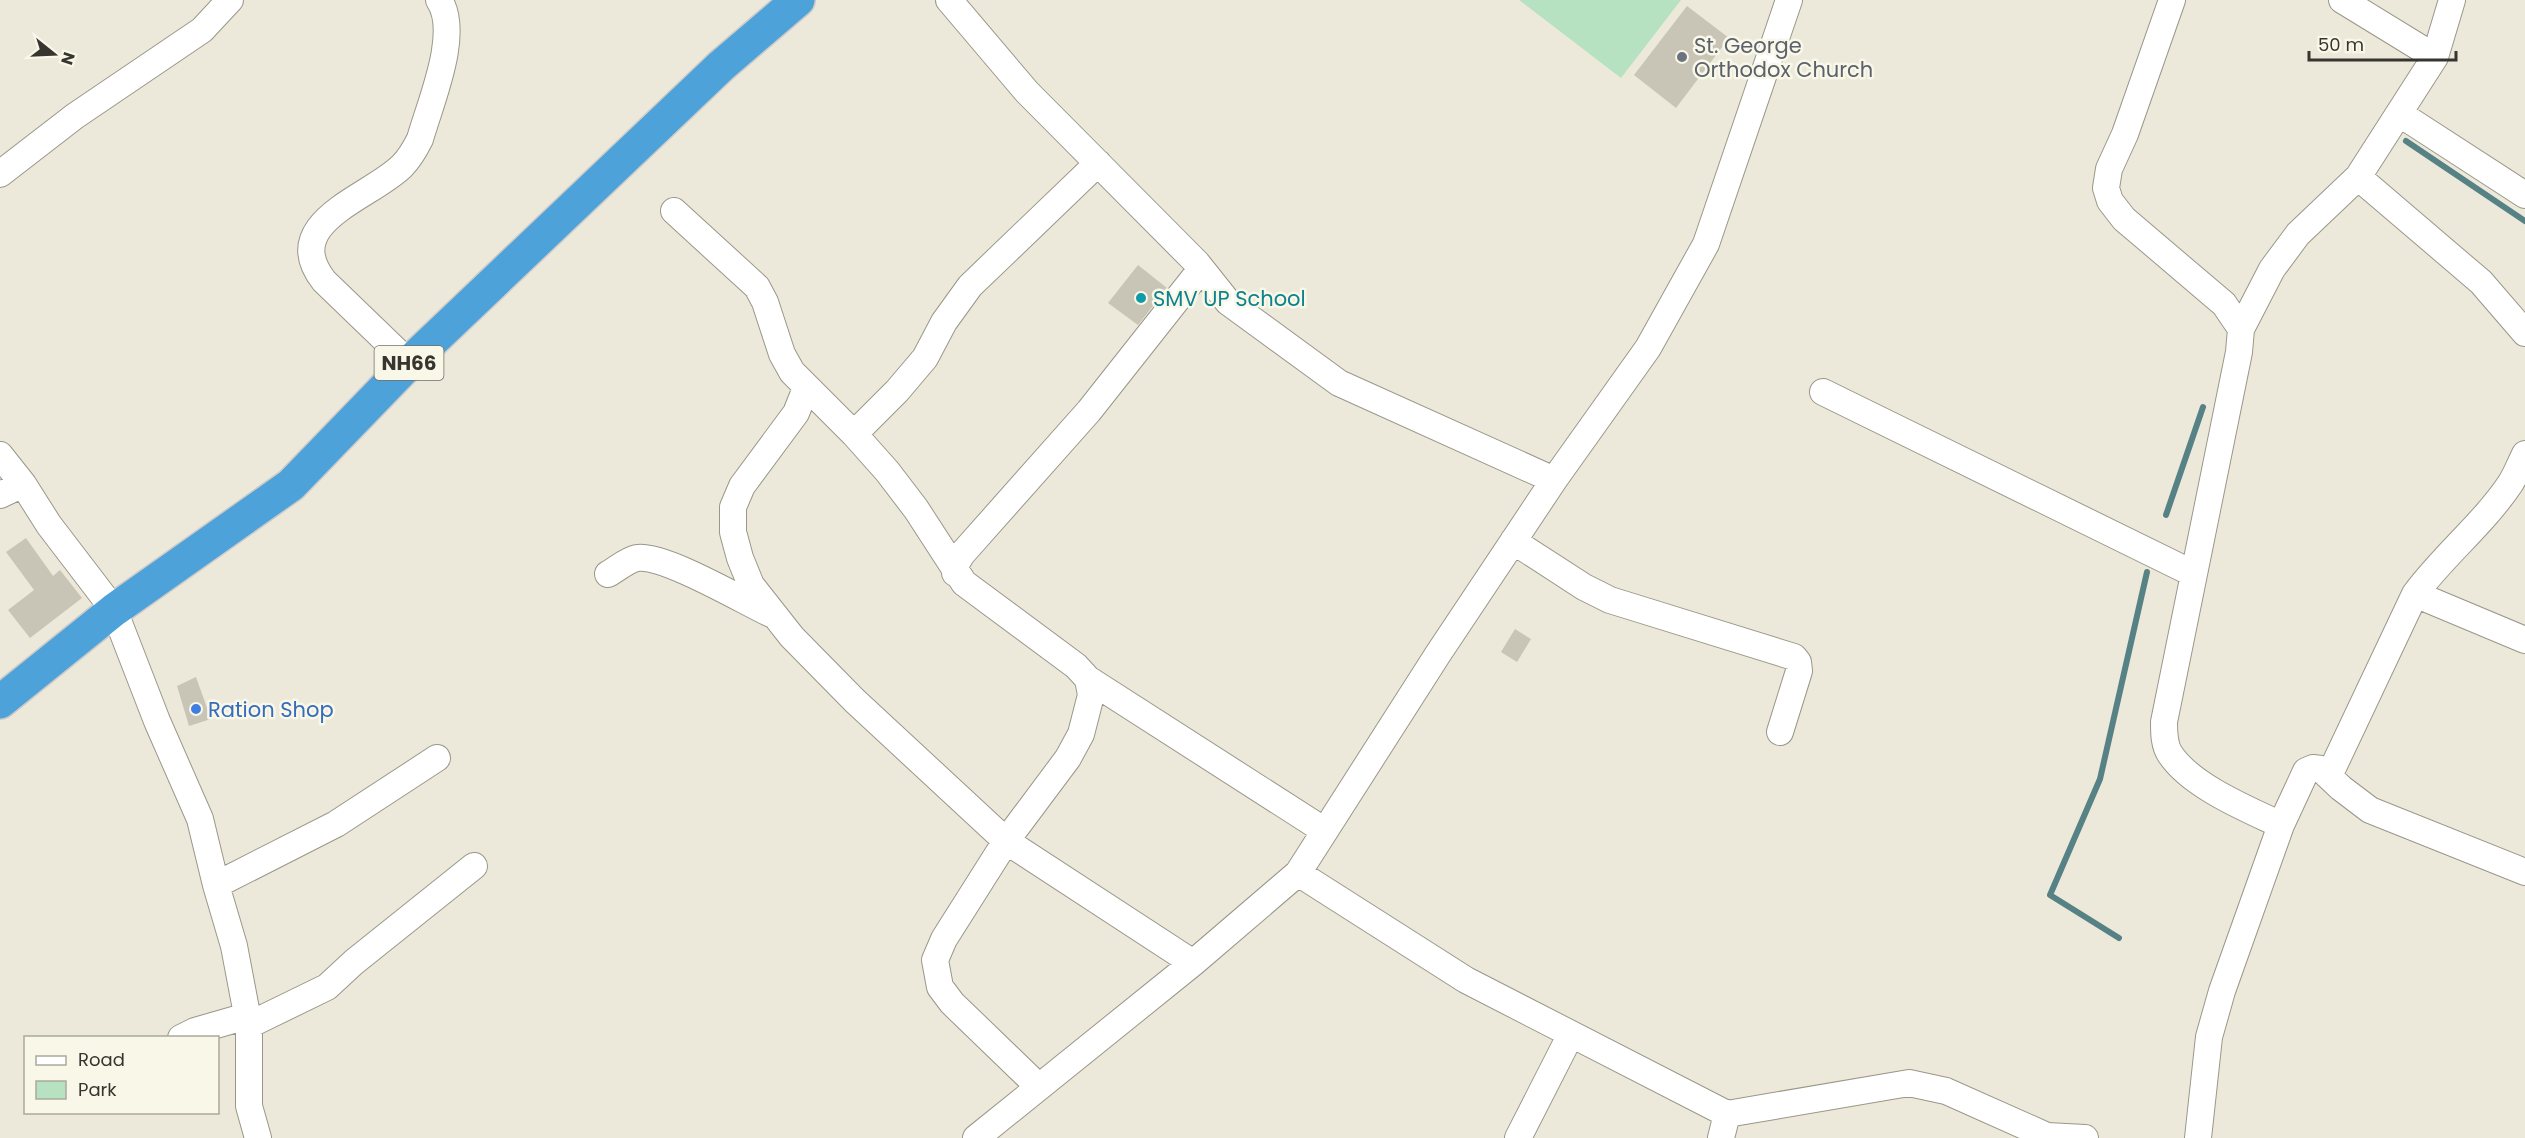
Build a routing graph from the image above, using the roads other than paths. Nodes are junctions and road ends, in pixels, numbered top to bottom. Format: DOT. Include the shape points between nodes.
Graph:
graph roads {
  1 [pos="230,0"];
  2 [pos="438,0"];
  3 [pos="798,0"];
  4 [pos="949,0"];
  5 [pos="1789,0"];
  6 [pos="2172,0"];
  7 [pos="2342,0"];
  8 [pos="2452,0"];
  9 [pos="2435,57"];
  10 [pos="2400,114"];
  11 [pos="1098,163"];
  12 [pos="0,174"];
  13 [pos="2358,177"];
  14 [pos="2525,195"];
  15 [pos="674,211"];
  16 [pos="1197,263"];
  17 [pos="2241,329"];
  18 [pos="2525,333"];
  19 [pos="409,363"];
  20 [pos="806,388"];
  21 [pos="1823,392"];
  22 [pos="854,434"];
  23 [pos="0,454"];
  24 [pos="2525,454"];
  25 [pos="1554,480"];
  26 [pos="23,484"];
  27 [pos="0,495"];
  28 [pos="1513,541"];
  29 [pos="955,573"];
  30 [pos="608,574"];
  31 [pos="2194,574"];
  32 [pos="2415,594"];
  33 [pos="114,610"];
  34 [pos="774,616"];
  35 [pos="2525,640"];
  36 [pos="1088,679"];
  37 [pos="0,702"];
  38 [pos="1780,732"];
  39 [pos="437,758"];
  40 [pos="2329,776"];
  41 [pos="2280,825"];
  42 [pos="1325,831"];
  43 [pos="1006,841"];
  44 [pos="474,867"];
  45 [pos="2525,872"];
  46 [pos="1298,873"];
  47 [pos="216,885"];
  48 [pos="1193,963"];
  49 [pos="248,1021"];
  50 [pos="1571,1034"];
  51 [pos="185,1036"];
  52 [pos="1039,1087"];
  53 [pos="1724,1126"];
  54 [pos="250,1134"];
  55 [pos="2047,1137"];
  56 [pos="975,1138"];
  57 [pos="1518,1138"];
  58 [pos="2085,1138"];
  59 [pos="2198,1138"];
  1 -- 12 [label="street" via="202,30 75,116"];
  2 -- 19 [label="street" via="445,9 445,51 414,152 401,167 327,218 312,242 314,268 319,275"];
  3 -- 19 [label="highway, NH66 / NH66" via="721,66"];
  4 -- 11 [label="street" via="1027,92"];
  5 -- 25 [label="street" via="1706,244 1648,348"];
  6 -- 17 [label="street" via="2109,169 2106,188 2110,201 2124,219 2224,304"];
  7 -- 9 [label="street"];
  8 -- 9 [label="street"];
  9 -- 10 [label="street"];
  10 -- 13 [label="street"];
  10 -- 14 [label="street"];
  11 -- 16 [label="street"];
  11 -- 22 [label="street" via="970,286 925,358"];
  13 -- 17 [label="street" via="2298,234 2272,268"];
  13 -- 18 [label="street" via="2481,282"];
  15 -- 20 [label="street" via="758,287 782,354"];
  16 -- 25 [label="street" via="1228,302 1339,383"];
  16 -- 29 [label="street" via="1198,273 1187,289 1089,411 962,554"];
  17 -- 31 [label="street"];
  19 -- 33 [label="highway, NH66 / NH66" via="291,485"];
  20 -- 22 [label="street"];
  20 -- 34 [label="street" via="796,413 742,486 733,507 733,532 740,558 751,585"];
  21 -- 31 [label="street"];
  22 -- 29 [label="street" via="916,509"];
  23 -- 26 [label="street"];
  24 -- 32 [label="street" via="2486,515"];
  25 -- 28 [label="street"];
  26 -- 27 [label="street"];
  26 -- 33 [label="street"];
  28 -- 38 [label="street" via="1610,600 1794,657 1799,670"];
  28 -- 42 [label="street"];
  29 -- 36 [label="street"];
  30 -- 34 [label="street" via="636,558 650,558"];
  31 -- 41 [label="street" via="2164,737 2170,754 2198,781 2221,797"];
  32 -- 35 [label="street"];
  32 -- 40 [label="street"];
  33 -- 37 [label="highway, NH66 / NH66"];
  33 -- 47 [label="street" via="200,819"];
  34 -- 43 [label="street" via="855,701"];
  36 -- 42 [label="street"];
  36 -- 43 [label="street" via="1091,695 1081,734 1068,758"];
  39 -- 47 [label="street" via="336,824"];
  40 -- 41 [label="street" via="2321,769 2306,771"];
  40 -- 45 [label="street" via="2370,810"];
  41 -- 59 [label="street" via="2209,1037"];
  42 -- 46 [label="street"];
  43 -- 48 [label="street"];
  43 -- 52 [label="street" via="944,939 935,960 937,976 952,1003"];
  44 -- 49 [label="street" via="327,987"];
  46 -- 48 [label="street"];
  46 -- 50 [label="street" via="1466,980"];
  47 -- 49 [label="street" via="234,946"];
  48 -- 52 [label="street"];
  49 -- 51 [label="street"];
  49 -- 54 [label="street"];
  50 -- 53 [label="street"];
  50 -- 57 [label="street"];
  52 -- 56 [label="street"];
  53 -- 55 [label="street" via="1909,1083 1946,1091"];
  55 -- 58 [label="street"];
}
